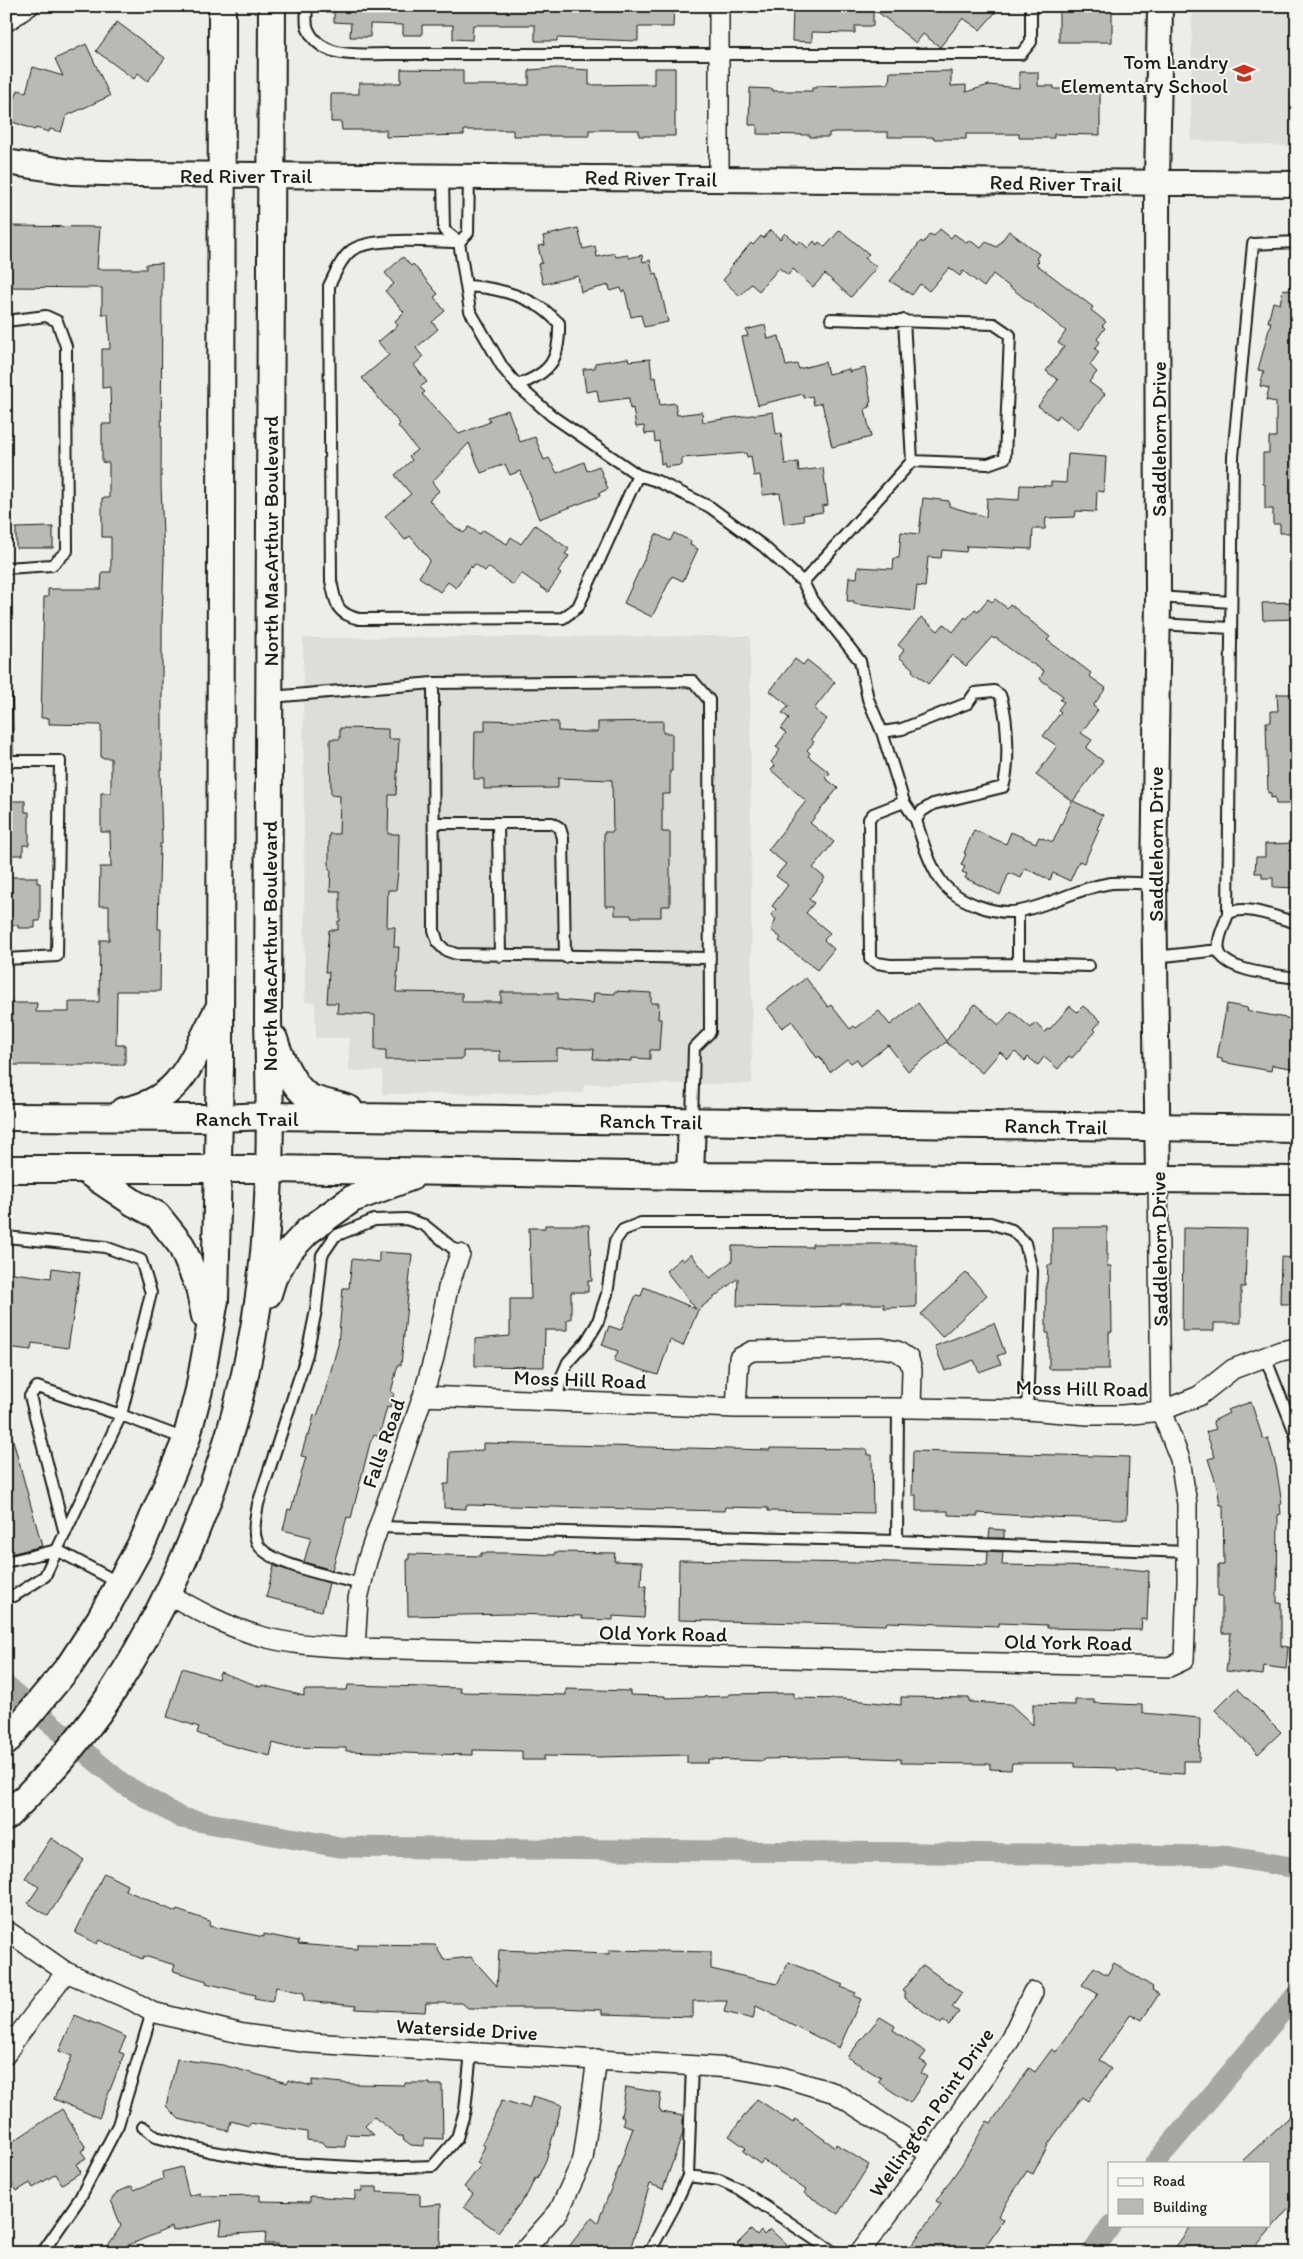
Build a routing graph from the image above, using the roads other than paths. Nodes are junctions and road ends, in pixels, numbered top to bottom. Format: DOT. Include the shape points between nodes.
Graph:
graph roads {
  1 [pos="29,6"];
  2 [pos="222,6"];
  3 [pos="272,6"];
  4 [pos="307,6"];
  5 [pos="719,6"];
  6 [pos="1031,6"];
  7 [pos="1160,6"];
  8 [pos="6,22"];
  9 [pos="719,53"];
  10 [pos="6,162"];
  11 [pos="222,174"];
  12 [pos="272,175"];
  13 [pos="443,176"];
  14 [pos="469,176"];
  15 [pos="719,179"];
  16 [pos="1157,184"];
  17 [pos="1297,184"];
  18 [pos="459,242"];
  19 [pos="1297,242"];
  20 [pos="467,286"];
  21 [pos="831,319"];
  22 [pos="904,320"];
  23 [pos="6,321"];
  24 [pos="517,385"];
  25 [pos="912,461"];
  26 [pos="638,475"];
  27 [pos="6,568"];
  28 [pos="803,582"];
  29 [pos="1158,597"];
  30 [pos="1231,602"];
  31 [pos="1158,624"];
  32 [pos="1231,628"];
  33 [pos="433,684"];
  34 [pos="270,697"];
  35 [pos="6,698"];
  36 [pos="882,732"];
  37 [pos="904,802"];
  38 [pos="916,820"];
  39 [pos="434,823"];
  40 [pos="498,823"];
  41 [pos="1154,884"];
  42 [pos="1018,912"];
  43 [pos="1228,914"];
  44 [pos="1297,923"];
  45 [pos="1219,950"];
  46 [pos="500,956"];
  47 [pos="565,957"];
  48 [pos="1155,957"];
  49 [pos="710,958"];
  50 [pos="6,959"];
  51 [pos="1018,964"];
  52 [pos="1089,966"];
  53 [pos="1297,978"];
  54 [pos="220,1006"];
  55 [pos="268,1019"];
  56 [pos="270,1116"];
  57 [pos="6,1117"];
  58 [pos="87,1117"];
  59 [pos="218,1118"];
  60 [pos="381,1118"];
  61 [pos="692,1121"];
  62 [pos="1157,1128"];
  63 [pos="1297,1129"];
  64 [pos="6,1169"];
  65 [pos="270,1169"];
  66 [pos="85,1170"];
  67 [pos="219,1170"];
  68 [pos="424,1172"];
  69 [pos="690,1176"];
  70 [pos="1158,1179"];
  71 [pos="1297,1180"];
  72 [pos="6,1237"];
  73 [pos="460,1254"];
  74 [pos="209,1336"];
  75 [pos="251,1347"];
  76 [pos="1297,1348"];
  77 [pos="1265,1357"];
  78 [pos="423,1396"];
  79 [pos="558,1401"];
  80 [pos="736,1408"];
  81 [pos="905,1408"];
  82 [pos="1027,1410"];
  83 [pos="1161,1411"];
  84 [pos="121,1415"];
  85 [pos="1297,1438"];
  86 [pos="186,1440"];
  87 [pos="379,1527"];
  88 [pos="65,1534"];
  89 [pos="897,1541"];
  90 [pos="57,1550"];
  91 [pos="1187,1552"];
  92 [pos="6,1562"];
  93 [pos="119,1582"];
  94 [pos="361,1584"];
  95 [pos="167,1592"];
  96 [pos="6,1593"];
  97 [pos="355,1648"];
  98 [pos="1169,1667"];
  99 [pos="6,1742"];
  100 [pos="14,1809"];
  101 [pos="6,1930"];
  102 [pos="66,1972"];
  103 [pos="1033,1992"];
  104 [pos="152,2012"];
  105 [pos="9,2044"];
  106 [pos="471,2052"];
  107 [pos="597,2059"];
  108 [pos="692,2065"];
  109 [pos="143,2127"];
  110 [pos="930,2154"];
  111 [pos="688,2176"];
  112 [pos="42,2253"];
  113 [pos="522,2253"];
  114 [pos="649,2253"];
  115 [pos="835,2253"];
  116 [pos="859,2253"];
  1 -- 8 [label="street"];
  2 -- 11 [label="main road"];
  3 -- 12 [label="main road, North MacArthur Boulevard"];
  4 -- 9 [label="lane" via="307,28 317,44 340,54"];
  5 -- 9 [label="street"];
  6 -- 9 [label="lane" via="1031,42 1021,54"];
  7 -- 16 [label="street, Saddlehorn Drive"];
  9 -- 15 [label="street"];
  10 -- 11 [label="street, Red River Trail" via="72,172"];
  11 -- 12 [label="street, Red River Trail"];
  11 -- 54 [label="main road"];
  12 -- 13 [label="street, Red River Trail"];
  12 -- 34 [label="main road, North MacArthur Boulevard"];
  13 -- 14 [label="street, Red River Trail"];
  13 -- 18 [label="lane" via="444,230"];
  14 -- 15 [label="street, Red River Trail"];
  14 -- 18 [label="lane" via="468,234"];
  15 -- 16 [label="street, Red River Trail"];
  16 -- 17 [label="street, Red River Trail"];
  16 -- 29 [label="street, Saddlehorn Drive"];
  18 -- 20 [label="lane"];
  18 -- 26 [label="lane" via="370,242 352,250 338,266 329,286 331,581 337,607 345,616 358,619 563,618 578,607"];
  19 -- 30 [label="lane" via="1253,244 1233,457"];
  20 -- 24 [label="lane" via="470,311 503,368"];
  20 -- 24 [label="lane" via="486,286 540,306 559,323 560,345 551,364 537,378"];
  21 -- 22 [label="lane"];
  22 -- 25 [label="lane"];
  22 -- 25 [label="lane" via="994,324 1010,335 1005,458 988,464"];
  23 -- 27 [label="lane" via="46,316 57,321 66,346 68,500 68,552 52,564"];
  24 -- 26 [label="lane" via="552,416"];
  25 -- 28 [label="lane"];
  26 -- 28 [label="lane" via="710,507 763,546"];
  28 -- 36 [label="lane" via="812,600 860,661 868,699"];
  29 -- 30 [label="lane"];
  29 -- 31 [label="street, Saddlehorn Drive"];
  30 -- 32 [label="lane"];
  31 -- 32 [label="lane"];
  31 -- 41 [label="street, Saddlehorn Drive"];
  32 -- 43 [label="lane"];
  33 -- 34 [label="lane"];
  33 -- 39 [label="lane"];
  33 -- 49 [label="lane" via="693,681 709,700"];
  34 -- 55 [label="main road, North MacArthur Boulevard"];
  35 -- 50 [label="lane" via="7,760 60,760 57,956"];
  36 -- 37 [label="lane"];
  36 -- 38 [label="lane" via="902,729 968,703 975,693 994,691 1000,695 1005,721 1006,777 1002,787 933,804"];
  37 -- 38 [label="lane"];
  37 -- 51 [label="lane" via="873,814 870,819 870,959 890,965"];
  38 -- 42 [label="lane" via="941,881 962,899 992,911"];
  39 -- 40 [label="lane"];
  39 -- 46 [label="lane" via="434,930 438,942 445,950 456,954"];
  40 -- 46 [label="lane"];
  40 -- 47 [label="lane" via="552,823 560,828 563,838"];
  41 -- 42 [label="lane" via="1112,883"];
  41 -- 48 [label="street, Saddlehorn Drive"];
  42 -- 51 [label="lane"];
  43 -- 44 [label="lane" via="1236,909 1248,909"];
  43 -- 45 [label="lane"];
  45 -- 48 [label="lane"];
  45 -- 53 [label="lane" via="1223,959 1231,964"];
  46 -- 47 [label="lane"];
  47 -- 49 [label="lane"];
  48 -- 62 [label="street, Saddlehorn Drive"];
  49 -- 61 [label="lane" via="710,1032 694,1048"];
  51 -- 52 [label="lane"];
  54 -- 58 [label="main road" via="186,1073 167,1093 138,1108"];
  54 -- 59 [label="main road"];
  55 -- 56 [label="main road, North MacArthur Boulevard"];
  55 -- 60 [label="main road" via="280,1057 292,1079 310,1097"];
  56 -- 59 [label="main road, Ranch Trail"];
  56 -- 60 [label="main road, Ranch Trail"];
  56 -- 65 [label="main road, North MacArthur Boulevard"];
  57 -- 58 [label="main road, Ranch Trail"];
  58 -- 59 [label="main road, Ranch Trail"];
  59 -- 67 [label="main road"];
  60 -- 61 [label="main road, Ranch Trail"];
  61 -- 62 [label="main road, Ranch Trail"];
  61 -- 69 [label="main road"];
  62 -- 63 [label="main road, Ranch Trail"];
  62 -- 70 [label="street, Saddlehorn Drive"];
  64 -- 66 [label="main road"];
  65 -- 67 [label="main road"];
  65 -- 68 [label="main road"];
  65 -- 75 [label="main road, North MacArthur Boulevard" via="263,1264"];
  66 -- 67 [label="main road"];
  66 -- 74 [label="main road" via="157,1215 181,1245 199,1287"];
  67 -- 74 [label="main road" via="215,1300"];
  68 -- 69 [label="main road"];
  68 -- 75 [label="main road" via="352,1199 308,1231 288,1252 274,1278"];
  69 -- 70 [label="main road"];
  70 -- 71 [label="main road"];
  70 -- 83 [label="street, Saddlehorn Drive"];
  72 -- 84 [label="lane" via="105,1247 141,1260 151,1293"];
  73 -- 78 [label="street, Falls Road" via="448,1288"];
  73 -- 94 [label="lane" via="424,1225 406,1219 374,1220 334,1236 322,1255 307,1354 254,1523 257,1543 267,1555 303,1569"];
  74 -- 86 [label="main road"];
  75 -- 95 [label="main road, North MacArthur Boulevard" via="219,1473"];
  76 -- 77 [label="street, Moss Hill Road"];
  77 -- 83 [label="street, Moss Hill Road" via="1233,1369 1199,1396"];
  77 -- 85 [label="lane"];
  78 -- 79 [label="street, Moss Hill Road"];
  78 -- 87 [label="street, Falls Road"];
  79 -- 80 [label="street, Moss Hill Road"];
  79 -- 82 [label="lane" via="561,1378 568,1362 597,1324 607,1294 614,1241 623,1230 641,1223 990,1223 1012,1230 1025,1243 1032,1271"];
  80 -- 81 [label="street, Moss Hill Road"];
  80 -- 81 [label="street" via="737,1365 744,1354 752,1351 882,1348 897,1351 909,1359 912,1370"];
  81 -- 82 [label="street, Moss Hill Road"];
  81 -- 89 [label="lane"];
  82 -- 83 [label="street, Moss Hill Road" via="1088,1415"];
  83 -- 91 [label="street, Saddlehorn Drive" via="1180,1459 1187,1504"];
  84 -- 86 [label="lane"];
  84 -- 88 [label="lane"];
  84 -- 88 [label="lane" via="37,1387 30,1396"];
  86 -- 93 [label="main road" via="144,1539"];
  87 -- 89 [label="lane"];
  87 -- 94 [label="street, Falls Road"];
  88 -- 90 [label="lane"];
  89 -- 91 [label="lane"];
  90 -- 92 [label="lane"];
  90 -- 93 [label="lane"];
  90 -- 96 [label="lane" via="45,1576 14,1596"];
  91 -- 98 [label="street, Saddlehorn Drive" via="1184,1660"];
  93 -- 99 [label="main road" via="70,1665"];
  94 -- 97 [label="street, Falls Road"];
  95 -- 97 [label="street, Old York Road" via="206,1616 260,1636 296,1644"];
  95 -- 100 [label="main road, North MacArthur Boulevard" via="144,1640 112,1692 73,1744"];
  97 -- 98 [label="street, Old York Road"];
  101 -- 102 [label="street, Waterside Drive"];
  102 -- 104 [label="street, Waterside Drive"];
  102 -- 105 [label="street"];
  103 -- 110 [label="street, Wellington Point Drive" via="1010,2040"];
  104 -- 106 [label="street, Waterside Drive" via="243,2034 310,2043"];
  104 -- 112 [label="lane" via="118,2125 80,2198"];
  106 -- 107 [label="street, Waterside Drive"];
  106 -- 109 [label="lane" via="465,2110 457,2138 433,2166 372,2168 279,2163 156,2137"];
  107 -- 108 [label="street, Waterside Drive"];
  107 -- 113 [label="street" via="584,2159 559,2211"];
  108 -- 110 [label="street, Waterside Drive" via="779,2076 835,2093"];
  108 -- 111 [label="lane"];
  110 -- 116 [label="street, Wellington Point Drive"];
  111 -- 114 [label="lane"];
  111 -- 115 [label="lane" via="719,2180 739,2189"];
}
